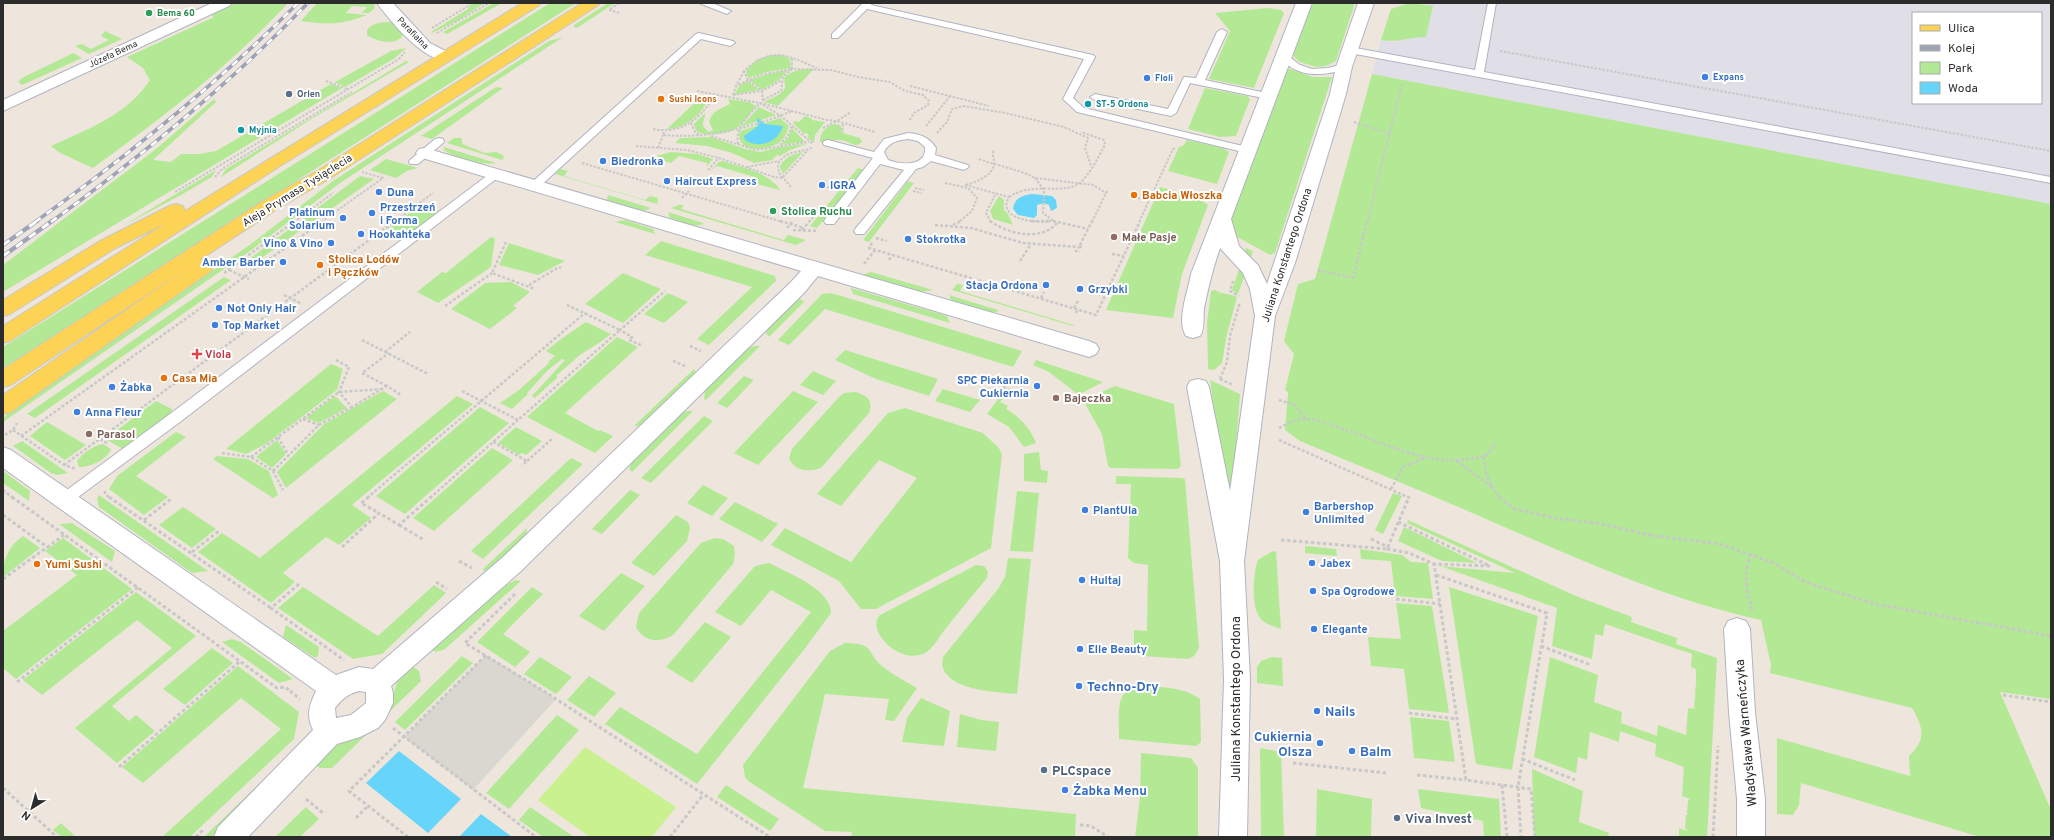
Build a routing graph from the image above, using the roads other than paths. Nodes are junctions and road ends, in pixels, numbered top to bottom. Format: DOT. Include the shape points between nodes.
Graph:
graph roads {
  1 [pos="224,3"];
  2 [pos="385,3"];
  3 [pos="533,3"];
  4 [pos="703,3"];
  5 [pos="1304,3"];
  6 [pos="1366,3"];
  7 [pos="1492,3"];
  8 [pos="866,5"];
  9 [pos="597,8"];
  10 [pos="727,11"];
  11 [pos="1222,32"];
  12 [pos="835,36"];
  13 [pos="730,43"];
  14 [pos="1284,56"];
  15 [pos="445,57"];
  16 [pos="1347,58"];
  17 [pos="1479,74"];
  18 [pos="1199,82"];
  19 [pos="1268,96"];
  20 [pos="1095,97"];
  21 [pos="3,106"];
  22 [pos="828,143"];
  23 [pos="1247,150"];
  24 [pos="426,152"];
  25 [pos="880,157"];
  26 [pos="929,157"];
  27 [pos="271,164"];
  28 [pos="912,167"];
  29 [pos="964,167"];
  30 [pos="496,174"];
  31 [pos="322,176"];
  32 [pos="2051,180"];
  33 [pos="534,186"];
  34 [pos="1222,219"];
  35 [pos="830,221"];
  36 [pos="860,231"];
  37 [pos="814,269"];
  38 [pos="3,309"];
  39 [pos="1265,316"];
  40 [pos="1193,331"];
  41 [pos="3,336"];
  42 [pos="1089,349"];
  43 [pos="3,379"];
  44 [pos="1206,382"];
  45 [pos="3,406"];
  46 [pos="3,456"];
  47 [pos="65,499"];
  48 [pos="1232,561"];
  49 [pos="1737,629"];
  50 [pos="377,682"];
  51 [pos="335,689"];
  52 [pos="330,732"];
  53 [pos="218,832"];
  54 [pos="1233,837"];
  55 [pos="1751,837"];
  1 -- 21 [label="street, Józefa Bema"];
  2 -- 15 [label="street, Parafialna" via="418,40 431,51"];
  3 -- 15 [label="main road"];
  4 -- 10 [label="lane"];
  5 -- 14 [label="street"];
  6 -- 16 [label="street, Juliana Konstantego Ordona"];
  7 -- 17 [label="lane"];
  8 -- 12 [label="lane"];
  8 -- 23 [label="lane" via="1090,57 1068,99 1081,110"];
  9 -- 31 [label="main road, Aleja Prymasa Tysiąclecia"];
  11 -- 18 [label="lane"];
  13 -- 33 [label="lane" via="699,36"];
  14 -- 16 [label="lane" via="1296,67 1313,72 1324,72"];
  14 -- 19 [label="street"];
  15 -- 27 [label="main road"];
  16 -- 17 [label="lane"];
  16 -- 39 [label="street, Juliana Konstantego Ordona" via="1289,250"];
  17 -- 32 [label="lane"];
  18 -- 19 [label="lane"];
  18 -- 20 [label="lane" via="1187,79 1172,113"];
  19 -- 23 [label="street"];
  22 -- 25 [label="lane"];
  23 -- 34 [label="street"];
  24 -- 30 [label="street"];
  25 -- 26 [label="lane" via="879,152 886,142 900,137 916,137 928,144 931,148"];
  25 -- 28 [label="lane" via="890,165"];
  25 -- 35 [label="lane"];
  26 -- 28 [label="lane" via="923,163"];
  26 -- 29 [label="lane"];
  27 -- 38 [label="main road" via="107,246"];
  27 -- 41 [label="main road"];
  28 -- 36 [label="lane"];
  30 -- 33 [label="street"];
  30 -- 47 [label="lane"];
  31 -- 43 [label="main road, Aleja Prymasa Tysiąclecia" via="270,206"];
  31 -- 45 [label="main road" via="225,251"];
  33 -- 37 [label="street"];
  34 -- 39 [label="street" via="1230,248 1250,270 1260,289"];
  34 -- 40 [label="street" via="1201,274 1192,321"];
  37 -- 42 [label="street"];
  37 -- 50 [label="street" via="678,405 524,553"];
  39 -- 48 [label="street, Juliana Konstantego Ordona"];
  44 -- 48 [label="street, Juliana Konstantego Ordona"];
  46 -- 47 [label="street"];
  47 -- 51 [label="street"];
  48 -- 54 [label="street, Juliana Konstantego Ordona" via="1237,679"];
  49 -- 55 [label="street, Władysława Warneńczyka"];
  50 -- 51 [label="street" via="355,680"];
  50 -- 52 [label="street" via="381,695 371,717 352,729"];
  51 -- 52 [label="street" via="327,697 320,715 321,722"];
  52 -- 53 [label="street"];
}
